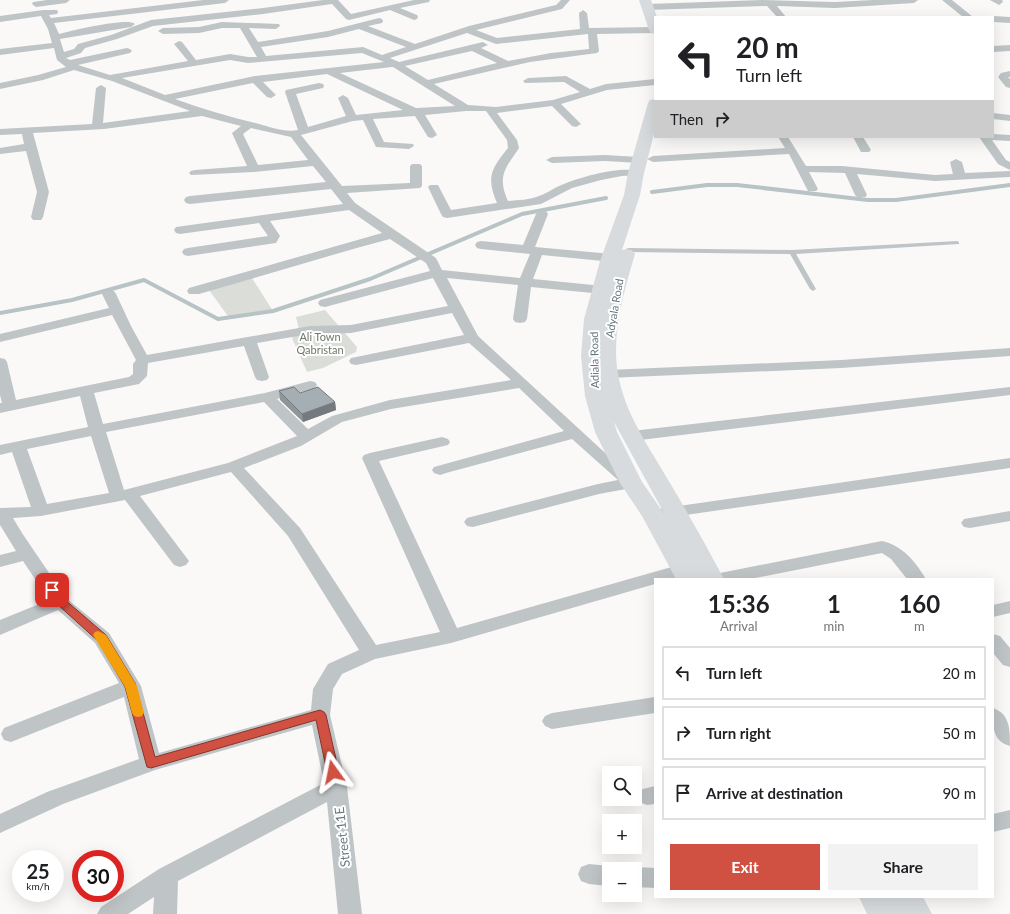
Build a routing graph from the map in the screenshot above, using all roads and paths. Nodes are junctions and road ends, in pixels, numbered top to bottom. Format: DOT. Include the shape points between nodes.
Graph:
graph roads {
  1 [pos="66,0"];
  2 [pos="225,0"];
  3 [pos="334,0"];
  4 [pos="426,0"];
  5 [pos="566,0"];
  6 [pos="914,0"];
  7 [pos="946,0"];
  8 [pos="767,1"];
  9 [pos="832,2"];
  10 [pos="29,4"];
  11 [pos="655,6"];
  12 [pos="392,8"];
  13 [pos="64,10"];
  14 [pos="583,13"];
  15 [pos="781,16"];
  16 [pos="968,16"];
  17 [pos="46,17"];
  18 [pos="414,17"];
  19 [pos="0,19"];
  20 [pos="994,19"];
  21 [pos="1010,20"];
  22 [pos="379,21"];
  23 [pos="144,24"];
  24 [pos="243,25"];
  25 [pos="276,26"];
  26 [pos="359,26"];
  27 [pos="468,30"];
  28 [pos="654,30"];
  29 [pos="132,31"];
  30 [pos="588,31"];
  31 [pos="57,41"];
  32 [pos="496,41"];
  33 [pos="179,44"];
  34 [pos="255,45"];
  35 [pos="236,47"];
  36 [pos="415,47"];
  37 [pos="473,48"];
  38 [pos="994,48"];
  39 [pos="1010,48"];
  40 [pos="127,51"];
  41 [pos="0,52"];
  42 [pos="187,54"];
  43 [pos="381,58"];
  44 [pos="263,59"];
  45 [pos="68,62"];
  46 [pos="194,63"];
  47 [pos="395,64"];
  48 [pos="506,64"];
  49 [pos="327,71"];
  50 [pos="1010,74"];
  51 [pos="111,77"];
  52 [pos="206,78"];
  53 [pos="255,79"];
  54 [pos="528,81"];
  55 [pos="654,82"];
  56 [pos="994,82"];
  57 [pos="426,83"];
  58 [pos="1010,85"];
  59 [pos="0,86"];
  60 [pos="319,86"];
  61 [pos="214,87"];
  62 [pos="101,88"];
  63 [pos="588,92"];
  64 [pos="271,95"];
  65 [pos="164,98"];
  66 [pos="343,98"];
  67 [pos="554,103"];
  68 [pos="466,108"];
  69 [pos="654,108"];
  70 [pos="489,109"];
  71 [pos="416,111"];
  72 [pos="203,113"];
  73 [pos="366,116"];
  74 [pos="994,116"];
  75 [pos="352,118"];
  76 [pos="1010,118"];
  77 [pos="576,124"];
  78 [pos="249,125"];
  79 [pos="97,126"];
  80 [pos="27,130"];
  81 [pos="0,132"];
  82 [pos="299,132"];
  83 [pos="432,135"];
  84 [pos="994,137"];
  85 [pos="657,138"];
  86 [pos="784,138"];
  87 [pos="858,138"];
  88 [pos="985,138"];
  89 [pos="1010,138"];
  90 [pos="409,146"];
  91 [pos="30,147"];
  92 [pos="864,150"];
  93 [pos="0,151"];
  94 [pos="792,151"];
  95 [pos="552,160"];
  96 [pos="317,162"];
  97 [pos="956,162"];
  98 [pos="643,164"];
  99 [pos="416,166"];
  100 [pos="1010,167"];
  101 [pos="254,169"];
  102 [pos="802,169"];
  103 [pos="849,170"];
  104 [pos="195,173"];
  105 [pos="1010,174"];
  106 [pos="960,177"];
  107 [pos="337,187"];
  108 [pos="434,187"];
  109 [pos="812,189"];
  110 [pos="861,195"];
  111 [pos="190,200"];
  112 [pos="504,205"];
  113 [pos="351,206"];
  114 [pos="542,214"];
  115 [pos="37,217"];
  116 [pos="262,218"];
  117 [pos="180,230"];
  118 [pos="393,234"];
  119 [pos="957,243"];
  120 [pos="481,245"];
  121 [pos="532,250"];
  122 [pos="188,252"];
  123 [pos="792,252"];
  124 [pos="621,256"];
  125 [pos="437,273"];
  126 [pos="525,282"];
  127 [pos="813,289"];
  128 [pos="194,291"];
  129 [pos="609,291"];
  130 [pos="109,294"];
  131 [pos="325,303"];
  132 [pos="456,308"];
  133 [pos="117,310"];
  134 [pos="520,319"];
  135 [pos="0,338"];
  136 [pos="472,338"];
  137 [pos="249,340"];
  138 [pos="1010,352"];
  139 [pos="143,360"];
  140 [pos="356,361"];
  141 [pos="0,362"];
  142 [pos="608,374"];
  143 [pos="262,377"];
  144 [pos="522,383"];
  145 [pos="310,385"];
  146 [pos="86,390"];
  147 [pos="1010,391"];
  148 [pos="267,397"];
  149 [pos="5,407"];
  150 [pos="97,430"];
  151 [pos="575,433"];
  152 [pos="306,436"];
  153 [pos="632,436"];
  154 [pos="442,442"];
  155 [pos="18,446"];
  156 [pos="0,450"];
  157 [pos="1010,463"];
  158 [pos="234,466"];
  159 [pos="440,470"];
  160 [pos="631,483"];
  161 [pos="124,495"];
  162 [pos="41,512"];
  163 [pos="675,512"];
  164 [pos="1,513"];
  165 [pos="653,515"];
  166 [pos="1010,516"];
  167 [pos="473,522"];
  168 [pos="970,523"];
  169 [pos="28,554"];
  170 [pos="0,561"];
  171 [pos="180,561"];
  172 [pos="685,574"];
  173 [pos="775,574"];
  174 [pos="670,578"];
  175 [pos="711,578"];
  176 [pos="731,578"];
  177 [pos="916,578"];
  178 [pos="654,582"];
  179 [pos="60,602"];
  180 [pos="1010,607"];
  181 [pos="994,611"];
  182 [pos="0,628"];
  183 [pos="451,636"];
  184 [pos="994,642"];
  185 [pos="371,653"];
  186 [pos="1010,660"];
  187 [pos="131,686"];
  188 [pos="654,705"];
  189 [pos="320,715"];
  190 [pos="552,721"];
  191 [pos="11,734"];
  192 [pos="151,763"];
  193 [pos="336,786"];
  194 [pos="1010,819"];
  195 [pos="994,823"];
  196 [pos="0,824"];
  197 [pos="167,876"];
  198 [pos="642,877"];
  199 [pos="654,878"];
  200 [pos="876,898"];
  201 [pos="907,898"];
  202 [pos="109,914"];
  203 [pos="165,914"];
  204 [pos="350,914"];
  205 [pos="884,914"];
  206 [pos="916,914"];
  1 -- 10 [label="street"];
  2 -- 17 [label="street"];
  3 -- 12 [label="street" via="346,18"];
  3 -- 23 [label="street"];
  4 -- 12 [label="street"];
  5 -- 27 [label="street" via="559,7"];
  6 -- 9 [label="street" via="884,3"];
  7 -- 16 [label="street"];
  8 -- 9 [label="street"];
  8 -- 11 [label="street"];
  8 -- 15 [label="street"];
  12 -- 18 [label="street"];
  13 -- 17 [label="street"];
  14 -- 30 [label="street"];
  17 -- 19 [label="street"];
  17 -- 31 [label="street"];
  20 -- 21 [label="street"];
  22 -- 26 [label="street"];
  23 -- 29 [label="street"];
  23 -- 31 [label="street" via="113,26"];
  24 -- 25 [label="street"];
  24 -- 29 [label="street" via="222,25 199,30"];
  24 -- 34 [label="street"];
  26 -- 34 [label="street" via="328,34"];
  26 -- 36 [label="street"];
  27 -- 32 [label="street"];
  27 -- 36 [label="street"];
  28 -- 30 [label="street"];
  29 -- 45 [label="street" via="81,46"];
  30 -- 32 [label="street"];
  30 -- 48 [label="street" via="594,52 578,52"];
  31 -- 41 [label="street"];
  31 -- 45 [label="street"];
  32 -- 37 [label="street"];
  33 -- 42 [label="street"];
  34 -- 44 [label="street"];
  35 -- 42 [label="street"];
  36 -- 43 [label="street"];
  37 -- 47 [label="street"];
  37 -- 48 [label="street"];
  38 -- 39 [label="street"];
  40 -- 45 [label="street"];
  42 -- 46 [label="street"];
  43 -- 44 [label="street" via="363,50"];
  43 -- 47 [label="street"];
  44 -- 46 [label="street" via="230,57"];
  45 -- 51 [label="street"];
  45 -- 59 [label="street" via="40,78"];
  46 -- 51 [label="street"];
  47 -- 49 [label="street"];
  47 -- 57 [label="street"];
  48 -- 57 [label="street"];
  49 -- 53 [label="street"];
  49 -- 71 [label="street"];
  50 -- 58 [label="street" via="1003,77"];
  51 -- 65 [label="street"];
  52 -- 61 [label="street"];
  53 -- 61 [label="street"];
  53 -- 64 [label="street"];
  54 -- 63 [label="street" via="566,79"];
  55 -- 63 [label="street" via="606,87"];
  56 -- 58 [label="street"];
  57 -- 68 [label="street"];
  60 -- 82 [label="street" via="290,92"];
  61 -- 65 [label="street"];
  62 -- 79 [label="street"];
  63 -- 67 [label="street"];
  65 -- 72 [label="street"];
  66 -- 75 [label="street"];
  67 -- 70 [label="street"];
  67 -- 77 [label="street"];
  68 -- 70 [label="street"];
  68 -- 71 [label="street"];
  69 -- 98 [label="main road"];
  70 -- 112 [label="street" via="512,140 514,148 503,161 496,186"];
  71 -- 73 [label="street"];
  71 -- 83 [label="street"];
  72 -- 78 [label="street"];
  72 -- 79 [label="street"];
  73 -- 75 [label="street"];
  73 -- 90 [label="street" via="380,145"];
  74 -- 76 [label="street"];
  75 -- 82 [label="street"];
  78 -- 82 [label="street" via="275,131"];
  78 -- 101 [label="street" via="237,133"];
  79 -- 80 [label="street"];
  80 -- 81 [label="street"];
  80 -- 91 [label="street"];
  82 -- 96 [label="street"];
  84 -- 89 [label="street"];
  85 -- 98 [label="main road, Adyala Road"];
  86 -- 94 [label="street"];
  87 -- 92 [label="street"];
  88 -- 100 [label="street" via="1002,162"];
  91 -- 93 [label="street"];
  91 -- 115 [label="street" via="43,192"];
  94 -- 98 [label="street"];
  94 -- 102 [label="street"];
  95 -- 98 [label="street" via="605,158"];
  96 -- 101 [label="street"];
  96 -- 107 [label="street"];
  97 -- 106 [label="street"];
  98 -- 112 [label="street" via="622,173 568,186 545,199"];
  98 -- 124 [label="main road, Adyala Road"];
  99 -- 107 [label="street" via="416,186"];
  101 -- 104 [label="street"];
  102 -- 103 [label="street"];
  102 -- 109 [label="street"];
  103 -- 106 [label="street" via="935,178"];
  103 -- 110 [label="street"];
  105 -- 106 [label="street"];
  107 -- 111 [label="street"];
  107 -- 113 [label="street"];
  108 -- 112 [label="street" via="447,214"];
  113 -- 116 [label="street"];
  113 -- 118 [label="street"];
  114 -- 121 [label="street"];
  116 -- 117 [label="street"];
  116 -- 122 [label="street" via="274,236 272,240"];
  118 -- 125 [label="street" via="431,261"];
  118 -- 128 [label="street"];
  119 -- 123 [label="lane"];
  120 -- 121 [label="street"];
  121 -- 124 [label="street"];
  121 -- 126 [label="street"];
  123 -- 124 [label="lane"];
  123 -- 127 [label="lane"];
  124 -- 129 [label="main road, Adyala Road"];
  125 -- 126 [label="street"];
  125 -- 131 [label="street"];
  125 -- 132 [label="street"];
  126 -- 129 [label="street"];
  126 -- 134 [label="street"];
  129 -- 142 [label="main road, Adyala Road"];
  129 -- 160 [label="main road, Adiala Road" via="593,318 595,396 606,432"];
  130 -- 133 [label="street"];
  132 -- 136 [label="street"];
  132 -- 137 [label="street" via="351,329 310,330"];
  133 -- 135 [label="street"];
  133 -- 139 [label="street"];
  136 -- 140 [label="street"];
  136 -- 144 [label="street"];
  137 -- 139 [label="street"];
  137 -- 143 [label="street"];
  138 -- 142 [label="street" via="840,364"];
  139 -- 146 [label="street" via="140,364 141,374 134,381"];
  141 -- 149 [label="street"];
  142 -- 153 [label="main road, Adyala Road" via="619,414"];
  144 -- 151 [label="street"];
  144 -- 152 [label="street" via="390,405 337,419"];
  145 -- 148 [label="street"];
  146 -- 149 [label="street"];
  146 -- 150 [label="street"];
  147 -- 153 [label="street"];
  148 -- 150 [label="street"];
  148 -- 152 [label="street"];
  150 -- 155 [label="street"];
  150 -- 161 [label="street"];
  151 -- 159 [label="street"];
  151 -- 160 [label="street"];
  152 -- 158 [label="street" via="295,443"];
  153 -- 163 [label="main road, Adyala Road"];
  154 -- 183 [label="street" via="370,458"];
  155 -- 156 [label="street"];
  155 -- 162 [label="street"];
  157 -- 163 [label="street"];
  158 -- 161 [label="street"];
  158 -- 185 [label="street" via="294,532"];
  160 -- 165 [label="main road, Adiala Road"];
  160 -- 167 [label="street" via="598,489"];
  161 -- 162 [label="street"];
  161 -- 171 [label="street"];
  162 -- 164 [label="street"];
  163 -- 165 [label="street"];
  163 -- 175 [label="main road, Adyala Road"];
  164 -- 169 [label="street"];
  165 -- 172 [label="main road, Adiala Road"];
  166 -- 168 [label="street"];
  169 -- 170 [label="street"];
  169 -- 179 [label="street"];
  172 -- 174 [label="street"];
  173 -- 176 [label="street"];
  173 -- 177 [label="street" via="889,547"];
  178 -- 183 [label="street"];
  179 -- 182 [label="street"];
  179 -- 187 [label="street" via="102,638"];
  180 -- 181 [label="street"];
  183 -- 185 [label="street"];
  184 -- 186 [label="street"];
  185 -- 189 [label="street, Street 11E" via="335,669 323,689"];
  187 -- 191 [label="street"];
  187 -- 192 [label="street"];
  188 -- 190 [label="street"];
  189 -- 192 [label="street"];
  189 -- 193 [label="street, Street 11E"];
  192 -- 196 [label="street" via="55,798"];
  193 -- 197 [label="street"];
  193 -- 204 [label="street, Street 11E"];
  194 -- 195 [label="street"];
  197 -- 202 [label="street"];
  197 -- 203 [label="street"];
  198 -- 199 [label="street"];
  200 -- 205 [label="main road"];
  201 -- 206 [label="main road"];
}
